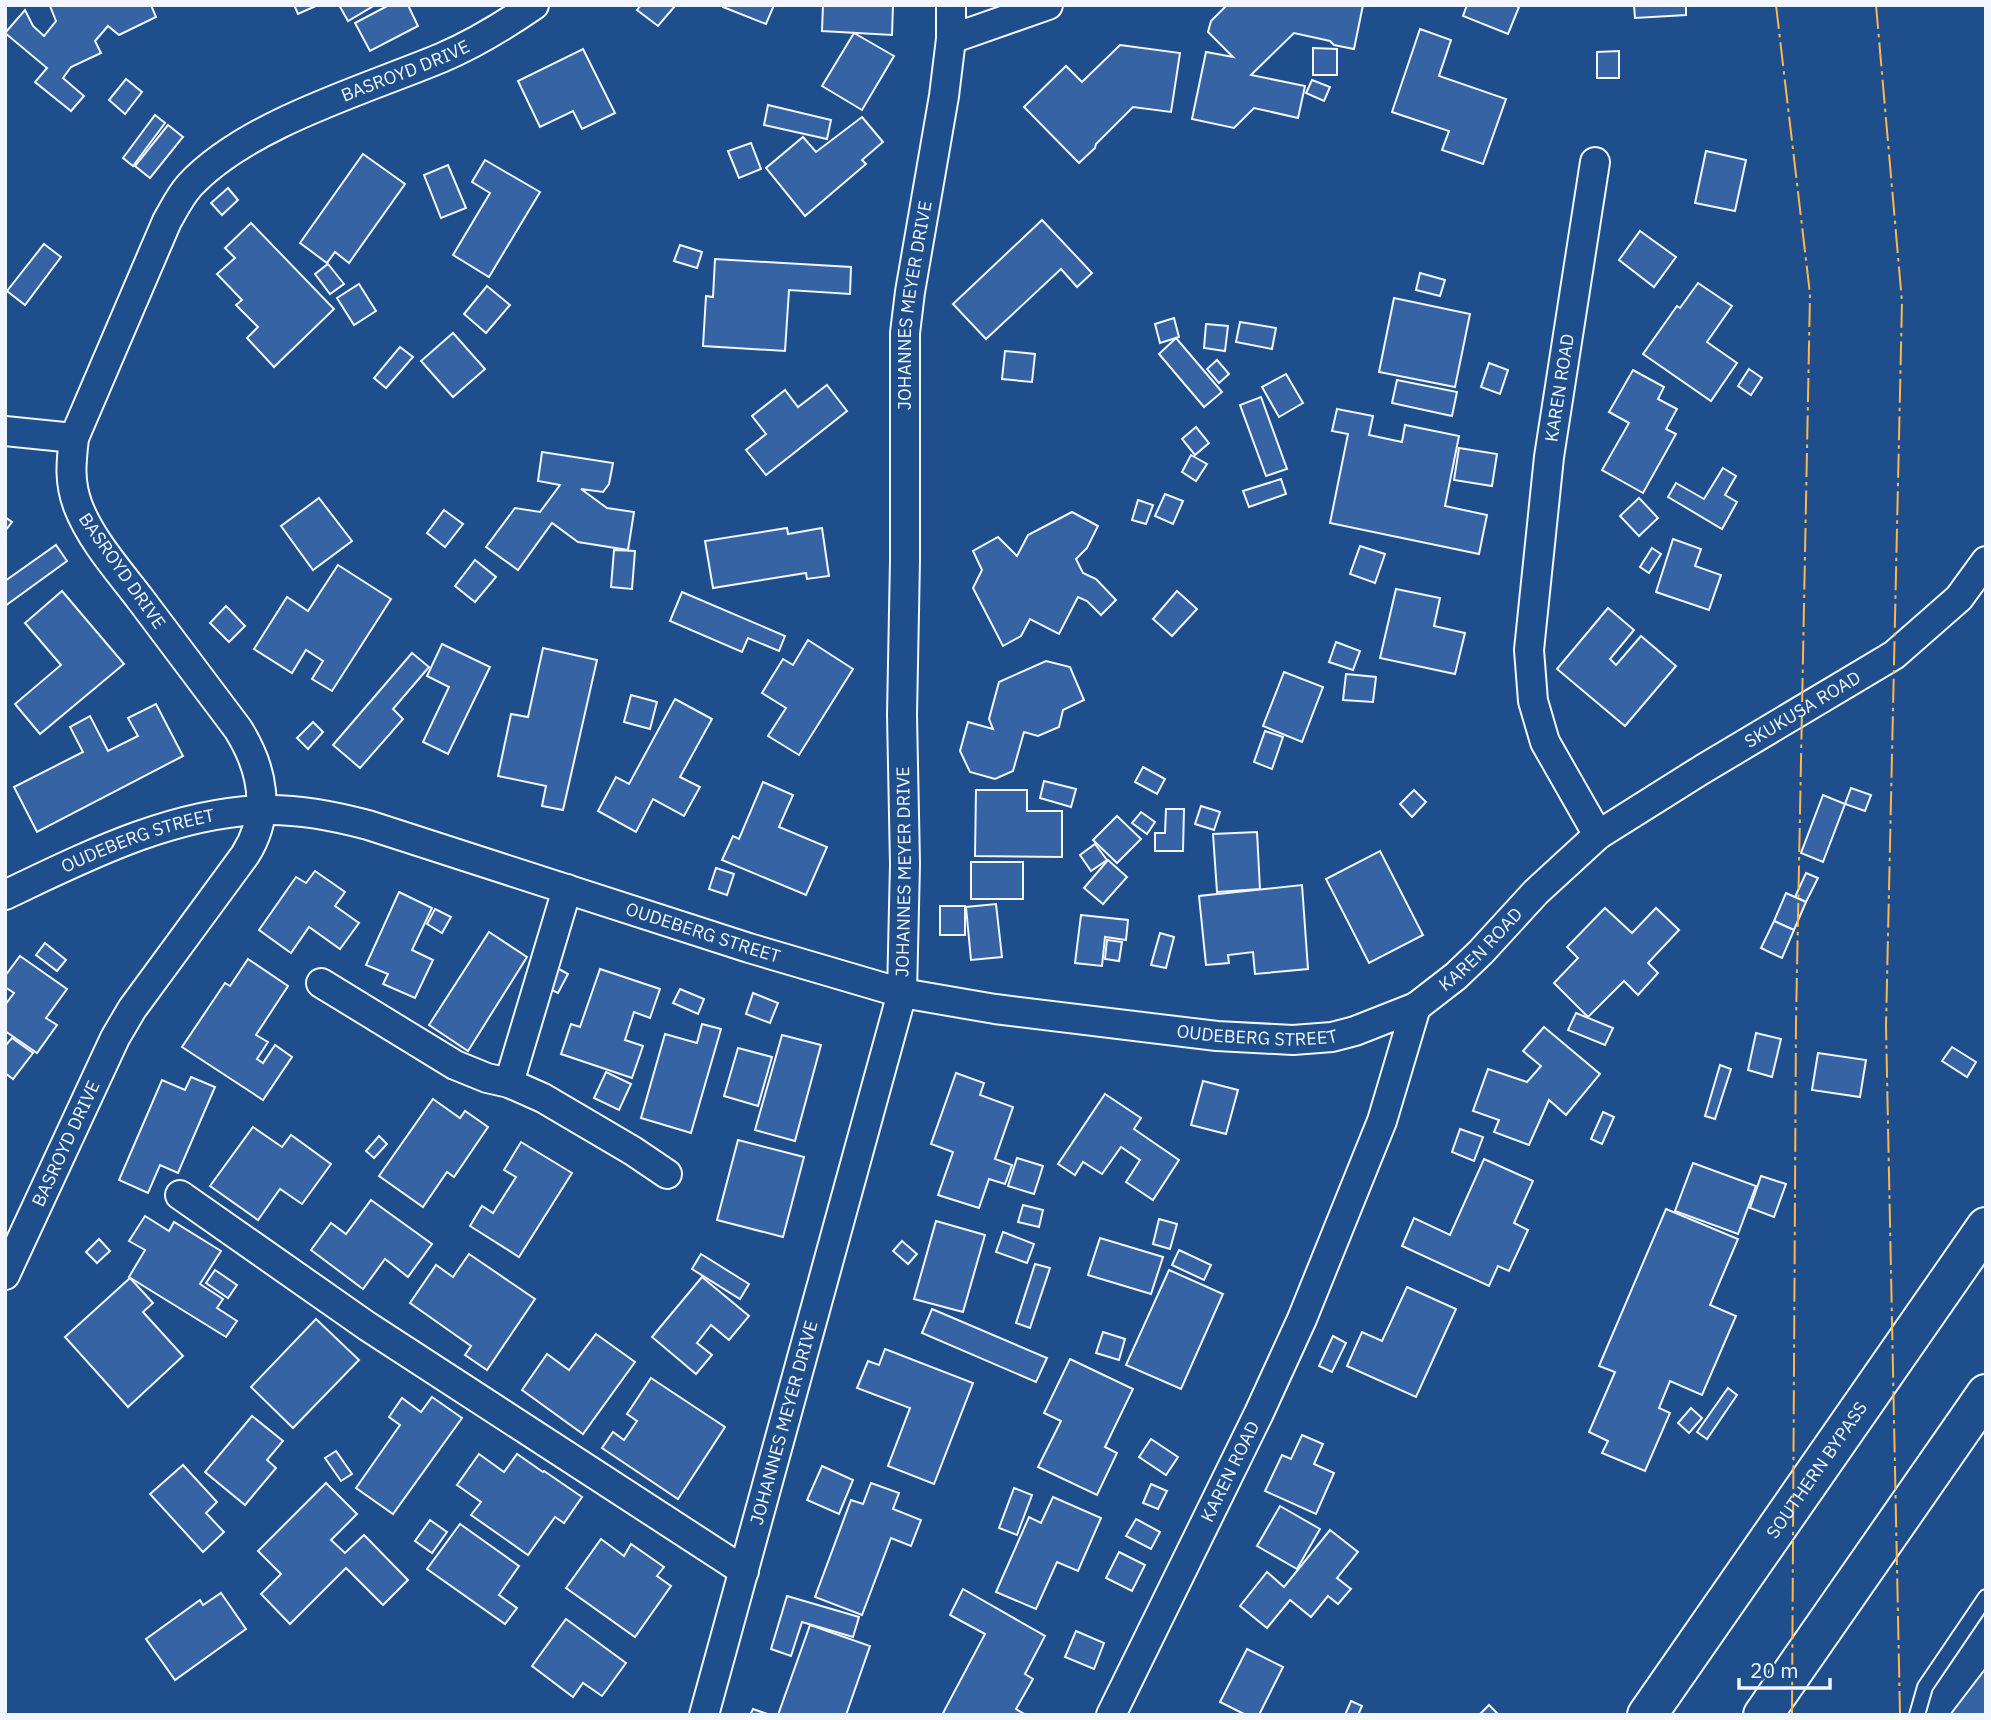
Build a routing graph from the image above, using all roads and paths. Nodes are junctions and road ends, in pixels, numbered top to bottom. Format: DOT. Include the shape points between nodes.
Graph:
graph roads {
  1 [pos="534,5"];
  2 [pos="951,5"];
  3 [pos="1048,5"];
  4 [pos="951,39"];
  5 [pos="1595,162"];
  6 [pos="5,431"];
  7 [pos="74,438"];
  8 [pos="1986,561"];
  9 [pos="262,810"];
  10 [pos="1598,835"];
  11 [pos="567,889"];
  12 [pos="5,895"];
  13 [pos="321,983"];
  14 [pos="902,993"];
  15 [pos="1416,1007"];
  16 [pos="509,1083"];
  17 [pos="667,1174"];
  18 [pos="180,1195"];
  19 [pos="1986,1227"];
  20 [pos="5,1275"];
  21 [pos="1986,1394"];
  22 [pos="744,1571"];
  23 [pos="1986,1597"];
  24 [pos="704,1715"];
  25 [pos="1111,1715"];
  26 [pos="1647,1715"];
  27 [pos="1763,1715"];
  28 [pos="1917,1715"];
  1 -- 7 [label="street, BASROYD DRIVE" via="444,56 272,128 206,169 167,221"];
  2 -- 4 [label="street, JOHANNES MEYER DRIVE"];
  3 -- 4 [label="street"];
  4 -- 14 [label="street, JOHANNES MEYER DRIVE" via="905,333"];
  5 -- 10 [label="street, KAREN ROAD" via="1549,457 1529,650 1533,701 1545,742"];
  6 -- 7 [label="street"];
  7 -- 9 [label="street, BASROYD DRIVE" via="70,470 79,508 129,585 249,747 257,765"];
  8 -- 10 [label="street, SKUKUSA ROAD" via="1959,598 1894,655"];
  9 -- 11 [label="street, OUDEBERG STREET" via="325,814 368,825"];
  9 -- 12 [label="street, OUDEBERG STREET" via="140,836"];
  9 -- 20 [label="street, BASROYD DRIVE" via="246,855 115,1038"];
  10 -- 15 [label="street, KAREN ROAD" via="1456,976"];
  11 -- 14 [label="street, OUDEBERG STREET"];
  11 -- 16 [label="street"];
  13 -- 16 [label="street" via="455,1065"];
  14 -- 15 [label="street, OUDEBERG STREET" via="1217,1037 1293,1040 1332,1037"];
  14 -- 22 [label="street, JOHANNES MEYER DRIVE"];
  15 -- 25 [label="street, KAREN ROAD" via="1382,1121 1302,1319"];
  16 -- 17 [label="street" via="587,1123"];
  18 -- 22 [label="street" via="367,1326"];
  19 -- 26 [label="highway, SOUTHERN BYPASS"];
  21 -- 27 [label="highway"];
  22 -- 24 [label="street, JOHANNES MEYER DRIVE"];
  23 -- 28 [label="lane" via="1926,1687"];
}
